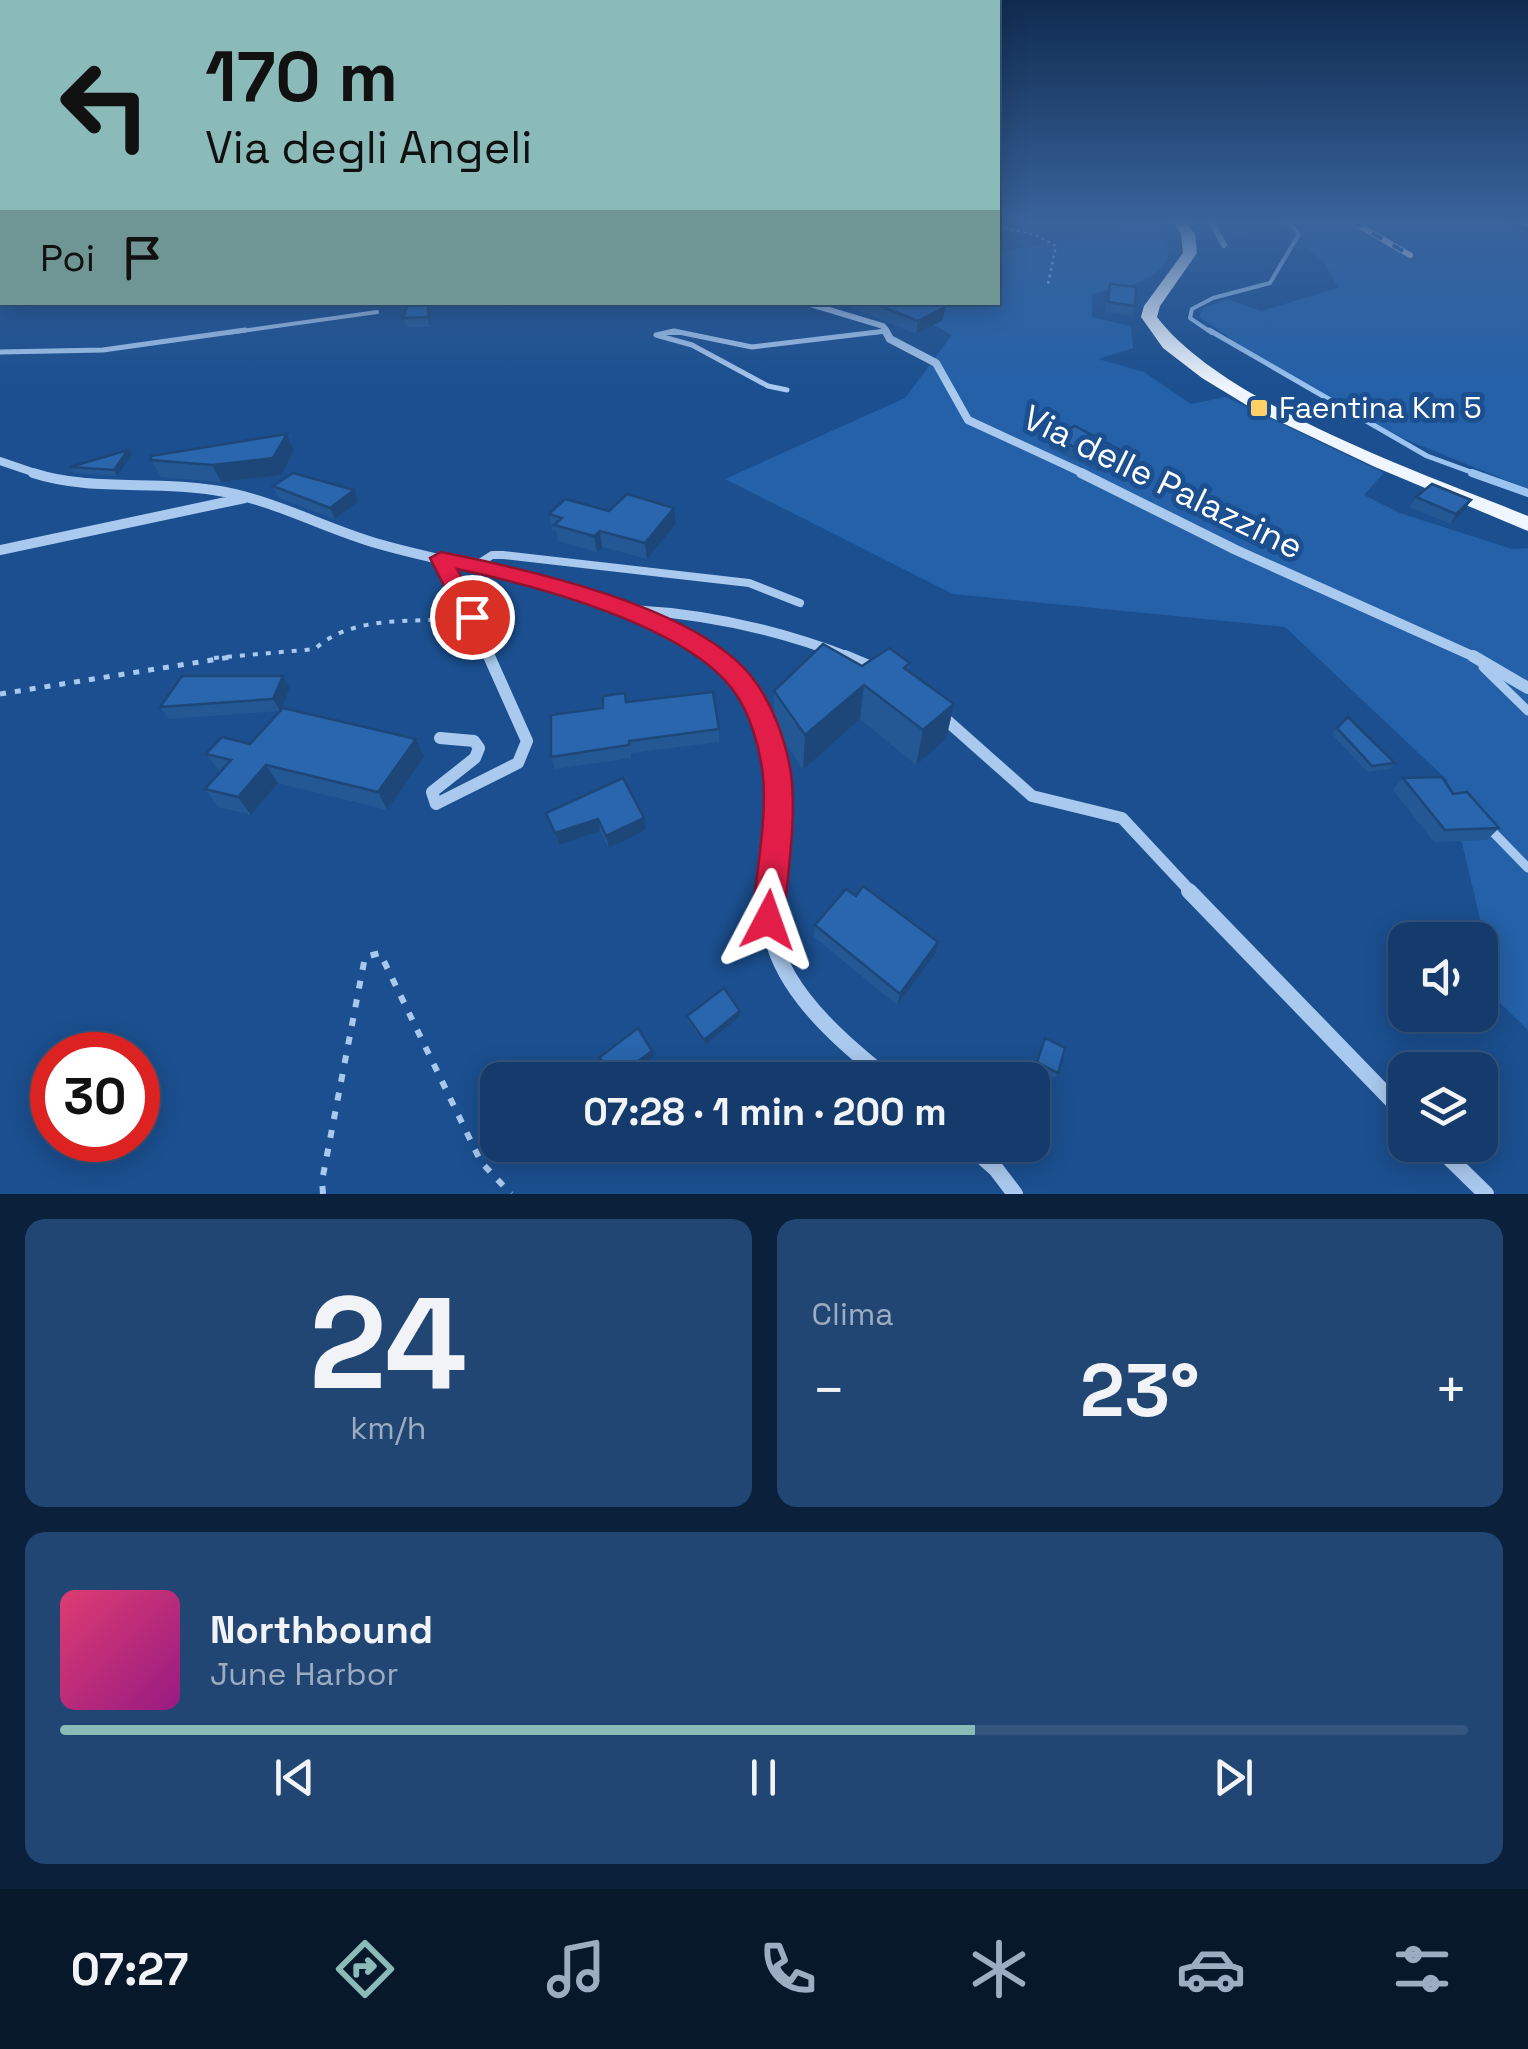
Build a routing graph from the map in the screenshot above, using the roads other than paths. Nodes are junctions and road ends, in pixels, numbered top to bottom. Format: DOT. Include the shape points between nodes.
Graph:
graph roads {
  1 [pos="1173,277"];
  2 [pos="813,305"];
  3 [pos="376,312"];
  4 [pos="886,332"];
  5 [pos="0,352"];
  6 [pos="787,390"];
  7 [pos="0,461"];
  8 [pos="251,496"];
  9 [pos="1528,524"];
  10 [pos="0,550"];
  11 [pos="441,558"];
  12 [pos="475,566"];
  13 [pos="800,604"];
  14 [pos="631,610"];
  15 [pos="1470,653"];
  16 [pos="888,674"];
  17 [pos="1528,688"];
  18 [pos="926,702"];
  19 [pos="1528,711"];
  20 [pos="440,738"];
  21 [pos="1477,816"];
  22 [pos="1528,868"];
  23 [pos="866,1062"];
  24 [pos="1388,1097"];
  25 [pos="988,1162"];
  26 [pos="1453,1162"];
  27 [pos="1014,1194"];
  28 [pos="1486,1194"];
  1 -- 9 [label="main road" via="1149,317 1176,354 1252,400"];
  2 -- 4 [label="street, Via delle Palazzine"];
  3 -- 5 [label="lane" via="103,350"];
  4 -- 6 [label="lane" via="752,347 674,331 656,335"];
  4 -- 15 [label="street, Via delle Palazzine" via="936,364 968,420 1236,550"];
  7 -- 8 [label="street" via="59,480"];
  8 -- 10 [label="street"];
  8 -- 11 [label="street" via="378,544"];
  11 -- 12 [label="street"];
  11 -- 20 [label="street" via="524,731 526,749 511,768 436,804 432,792 479,748 474,741"];
  12 -- 13 [label="lane" via="502,555 742,579"];
  12 -- 14 [label="street"];
  14 -- 16 [label="street" via="679,611 839,652"];
  14 -- 23 [label="street" via="706,652 740,680 759,710 778,798 768,920 777,954 841,1042"];
  15 -- 17 [label="street, Via delle Palazzine"];
  15 -- 19 [label="lane"];
  18 -- 24 [label="street" via="1032,796 1122,818"];
  21 -- 22 [label="lane"];
  25 -- 27 [label="street"];
  26 -- 28 [label="street"];
}
